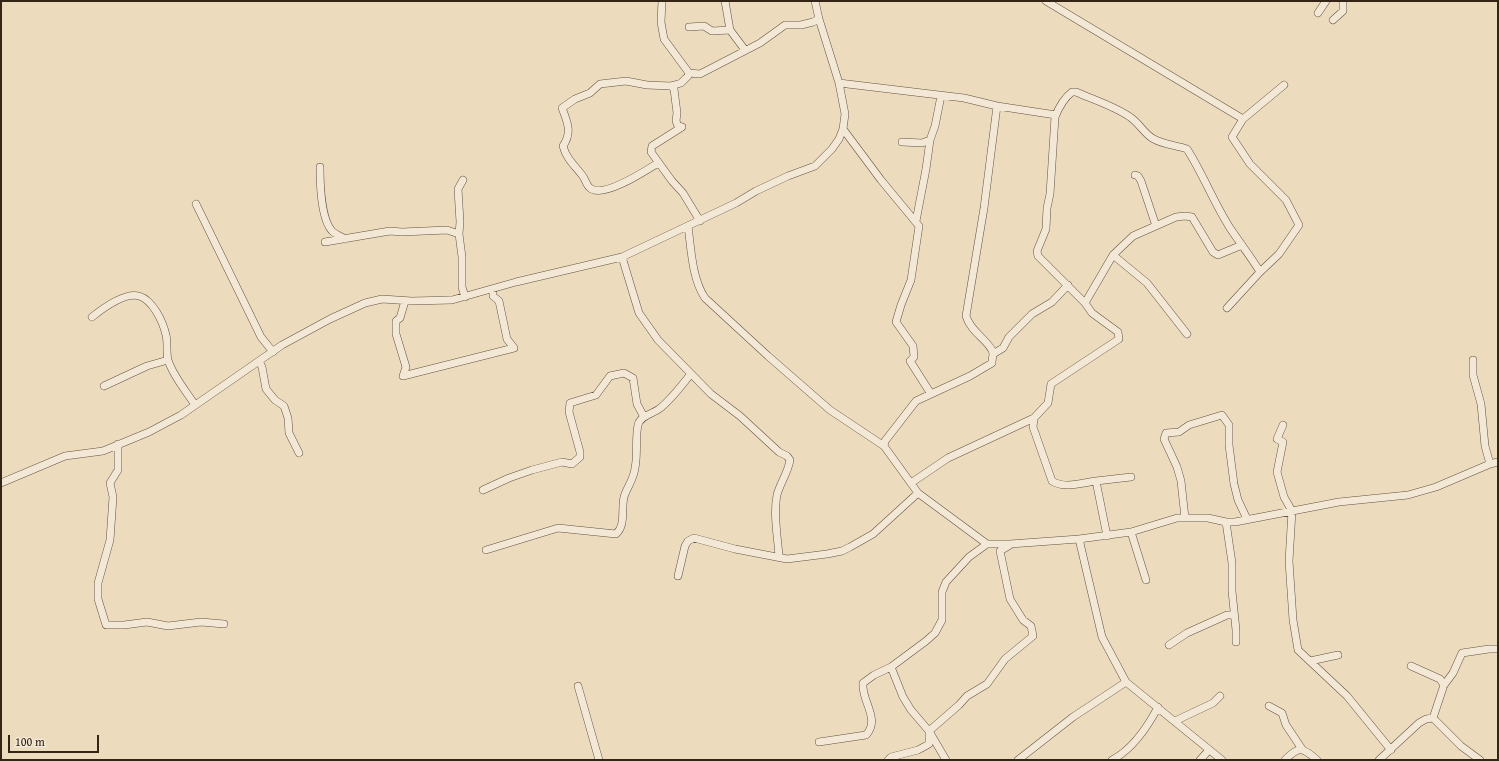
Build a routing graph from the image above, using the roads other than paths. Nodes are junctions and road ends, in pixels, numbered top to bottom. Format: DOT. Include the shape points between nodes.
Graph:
graph roads {
  1 [pos="662,1"];
  2 [pos="725,1"];
  3 [pos="815,1"];
  4 [pos="1046,1"];
  5 [pos="1326,1"];
  6 [pos="1343,1"];
  7 [pos="1318,13"];
  8 [pos="818,19"];
  9 [pos="1332,20"];
  10 [pos="688,27"];
  11 [pos="730,30"];
  12 [pos="745,50"];
  13 [pos="689,73"];
  14 [pos="839,84"];
  15 [pos="1284,85"];
  16 [pos="670,86"];
  17 [pos="941,96"];
  18 [pos="997,106"];
  19 [pos="1056,115"];
  20 [pos="1243,119"];
  21 [pos="843,129"];
  22 [pos="930,140"];
  23 [pos="902,142"];
  24 [pos="658,163"];
  25 [pos="320,167"];
  26 [pos="1135,175"];
  27 [pos="463,180"];
  28 [pos="196,204"];
  29 [pos="700,221"];
  30 [pos="916,221"];
  31 [pos="688,226"];
  32 [pos="1156,226"];
  33 [pos="459,234"];
  34 [pos="346,239"];
  35 [pos="325,242"];
  36 [pos="1242,245"];
  37 [pos="1113,255"];
  38 [pos="622,257"];
  39 [pos="1260,272"];
  40 [pos="1068,285"];
  41 [pos="493,289"];
  42 [pos="466,297"];
  43 [pos="405,301"];
  44 [pos="1085,303"];
  45 [pos="1227,308"];
  46 [pos="92,317"];
  47 [pos="1187,334"];
  48 [pos="273,352"];
  49 [pos="993,354"];
  50 [pos="168,360"];
  51 [pos="1473,360"];
  52 [pos="259,361"];
  53 [pos="690,375"];
  54 [pos="104,386"];
  55 [pos="931,394"];
  56 [pos="195,405"];
  57 [pos="644,416"];
  58 [pos="1034,418"];
  59 [pos="1283,425"];
  60 [pos="118,444"];
  61 [pos="884,446"];
  62 [pos="299,452"];
  63 [pos="1498,462"];
  64 [pos="1490,464"];
  65 [pos="1131,477"];
  66 [pos="1096,481"];
  67 [pos="1,483"];
  68 [pos="911,483"];
  69 [pos="483,490"];
  70 [pos="918,493"];
  71 [pos="1292,511"];
  72 [pos="1185,518"];
  73 [pos="1247,520"];
  74 [pos="1226,522"];
  75 [pos="1131,532"];
  76 [pos="1107,536"];
  77 [pos="1079,540"];
  78 [pos="987,544"];
  79 [pos="1010,544"];
  80 [pos="486,550"];
  81 [pos="779,557"];
  82 [pos="678,576"];
  83 [pos="1146,580"];
  84 [pos="1234,615"];
  85 [pos="224,624"];
  86 [pos="1236,642"];
  87 [pos="1168,645"];
  88 [pos="1498,649"];
  89 [pos="1338,655"];
  90 [pos="1310,661"];
  91 [pos="1411,666"];
  92 [pos="891,667"];
  93 [pos="1126,682"];
  94 [pos="1444,685"];
  95 [pos="578,686"];
  96 [pos="1220,696"];
  97 [pos="1269,706"];
  98 [pos="1158,707"];
  99 [pos="1433,718"];
  100 [pos="1175,721"];
  101 [pos="929,731"];
  102 [pos="819,742"];
  103 [pos="1302,749"];
  104 [pos="1209,750"];
  105 [pos="1391,750"];
  106 [pos="599,760"];
  107 [pos="888,760"];
  108 [pos="946,760"];
  109 [pos="1018,760"];
  110 [pos="1112,760"];
  111 [pos="1200,760"];
  112 [pos="1222,760"];
  113 [pos="1285,760"];
  114 [pos="1317,760"];
  115 [pos="1379,760"];
  116 [pos="1480,760"];
  1 -- 13 [label="street" via="661,22 664,39"];
  2 -- 11 [label="street"];
  3 -- 8 [label="street"];
  4 -- 20 [label="street"];
  5 -- 7 [label="street"];
  6 -- 9 [label="street" via="1343,11"];
  8 -- 12 [label="street" via="801,25 785,25 760,43"];
  8 -- 14 [label="street"];
  10 -- 11 [label="street" via="704,26 712,31"];
  11 -- 12 [label="street"];
  12 -- 13 [label="street" via="700,74"];
  13 -- 16 [label="street" via="681,83"];
  14 -- 17 [label="street"];
  14 -- 21 [label="street" via="845,114"];
  15 -- 20 [label="street"];
  16 -- 24 [label="street" via="674,89 676,121 678,126 682,127 652,146 651,152"];
  16 -- 24 [label="street" via="626,81 600,84 590,93 562,108 569,132 563,146 565,154 589,188 595,191 606,190"];
  17 -- 18 [label="street" via="964,98"];
  17 -- 22 [label="street"];
  18 -- 19 [label="street"];
  18 -- 49 [label="street" via="984,208 966,316 972,330"];
  19 -- 36 [label="street" via="1068,95 1076,92 1130,117 1151,138 1187,149"];
  19 -- 40 [label="street" via="1046,229 1037,251 1038,256"];
  20 -- 39 [label="street" via="1232,137 1250,164 1286,200 1299,225 1279,254"];
  21 -- 29 [label="street" via="832,149 815,166 756,191 736,204"];
  21 -- 30 [label="street" via="880,180"];
  22 -- 23 [label="street" via="922,143"];
  22 -- 30 [label="street"];
  24 -- 29 [label="street" via="683,193"];
  25 -- 34 [label="street" via="320,186 326,218 332,231"];
  26 -- 32 [label="street" via="1141,182"];
  27 -- 33 [label="street" via="458,189"];
  28 -- 48 [label="street" via="261,337"];
  29 -- 31 [label="street"];
  30 -- 55 [label="street" via="919,226 911,280 896,322 913,346 914,357 910,361"];
  31 -- 38 [label="street"];
  31 -- 61 [label="street" via="697,281 705,298 830,410"];
  32 -- 36 [label="street" via="1176,217 1192,217 1213,252 1218,255"];
  32 -- 37 [label="street" via="1133,236"];
  33 -- 34 [label="street" via="447,230 390,231"];
  33 -- 42 [label="street" via="462,287"];
  34 -- 35 [label="street"];
  36 -- 39 [label="street"];
  37 -- 44 [label="street"];
  37 -- 47 [label="street" via="1147,283"];
  38 -- 41 [label="street"];
  38 -- 53 [label="street" via="639,313 658,340"];
  39 -- 45 [label="street"];
  40 -- 44 [label="street"];
  40 -- 49 [label="street" via="1052,302 1032,314 1009,337 1003,348"];
  41 -- 42 [label="street"];
  41 -- 43 [label="street" via="494,296 499,301 507,339 514,348 403,376 406,367 396,334 396,321 400,318"];
  42 -- 43 [label="street" via="452,300"];
  43 -- 48 [label="street" via="382,299 365,302 330,318"];
  44 -- 58 [label="street" via="1092,313 1118,332 1119,339 1051,384 1048,403"];
  46 -- 50 [label="street" via="124,297 138,296 151,304 159,315 166,336"];
  48 -- 52 [label="street"];
  49 -- 55 [label="street" via="992,363 982,370"];
  50 -- 54 [label="street" via="147,366"];
  50 -- 56 [label="street" via="177,379"];
  51 -- 64 [label="street" via="1473,375 1481,404 1485,446"];
  52 -- 56 [label="street"];
  52 -- 62 [label="street" via="266,389 284,406 289,433"];
  53 -- 57 [label="street" via="659,409"];
  53 -- 81 [label="street" via="790,460 777,495"];
  55 -- 61 [label="street" via="916,401 885,441"];
  56 -- 60 [label="street" via="149,432"];
  57 -- 69 [label="street" via="637,404 633,378 624,373 610,376 596,395 570,403 569,412 580,457 572,464 562,462 532,470"];
  57 -- 80 [label="street" via="638,423 636,467 622,506 620,531 616,534 558,528"];
  58 -- 66 [label="street" via="1033,427 1052,481 1063,485"];
  58 -- 68 [label="street" via="948,458"];
  59 -- 71 [label="street" via="1277,439 1283,442 1277,472 1284,497"];
  60 -- 67 [label="street" via="103,450 65,456"];
  60 -- 85 [label="street" via="118,470 110,484 113,497 110,540 98,583 98,599 106,625 147,622 168,626 201,622"];
  61 -- 68 [label="street"];
  63 -- 64 [label="street"];
  64 -- 71 [label="street" via="1436,487 1408,495 1339,502"];
  65 -- 66 [label="street"];
  66 -- 76 [label="street"];
  68 -- 70 [label="street"];
  70 -- 78 [label="street"];
  70 -- 81 [label="street" via="873,534 850,548 827,554"];
  71 -- 73 [label="street"];
  71 -- 90 [label="street" via="1289,561 1293,620 1298,650"];
  72 -- 73 [label="street" via="1181,481 1164,439 1166,433 1179,432 1189,425 1222,415 1229,425 1234,484"];
  72 -- 74 [label="street" via="1208,518"];
  72 -- 75 [label="street" via="1177,518"];
  73 -- 74 [label="street"];
  74 -- 84 [label="street" via="1232,563"];
  75 -- 76 [label="street"];
  75 -- 83 [label="street"];
  76 -- 77 [label="street"];
  77 -- 79 [label="street"];
  77 -- 93 [label="street" via="1102,637"];
  78 -- 79 [label="street"];
  78 -- 92 [label="street" via="969,557 946,582 942,592 942,620 938,628 926,641"];
  79 -- 101 [label="street" via="1000,551 1010,599 1023,620 1031,626 1032,636 1005,659 987,684 967,696"];
  81 -- 82 [label="street" via="694,538 685,546"];
  84 -- 86 [label="street"];
  84 -- 87 [label="street" via="1188,633"];
  88 -- 94 [label="street" via="1462,653"];
  89 -- 90 [label="street"];
  90 -- 105 [label="street" via="1347,696"];
  91 -- 94 [label="street" via="1440,679"];
  92 -- 101 [label="street" via="907,704"];
  92 -- 102 [label="street" via="863,683 873,722 866,735"];
  93 -- 98 [label="street"];
  93 -- 109 [label="street" via="1073,717"];
  94 -- 99 [label="street"];
  95 -- 106 [label="street"];
  96 -- 100 [label="street" via="1213,704"];
  97 -- 103 [label="street" via="1282,713 1286,725"];
  98 -- 100 [label="street"];
  98 -- 110 [label="street" via="1136,741 1122,755"];
  99 -- 105 [label="street" via="1422,720"];
  99 -- 116 [label="street" via="1461,746"];
  100 -- 104 [label="street"];
  101 -- 107 [label="street" via="929,744"];
  101 -- 108 [label="street"];
  103 -- 113 [label="street" via="1298,749"];
  103 -- 114 [label="street"];
  104 -- 111 [label="street"];
  104 -- 112 [label="street"];
  105 -- 115 [label="street"];
}
